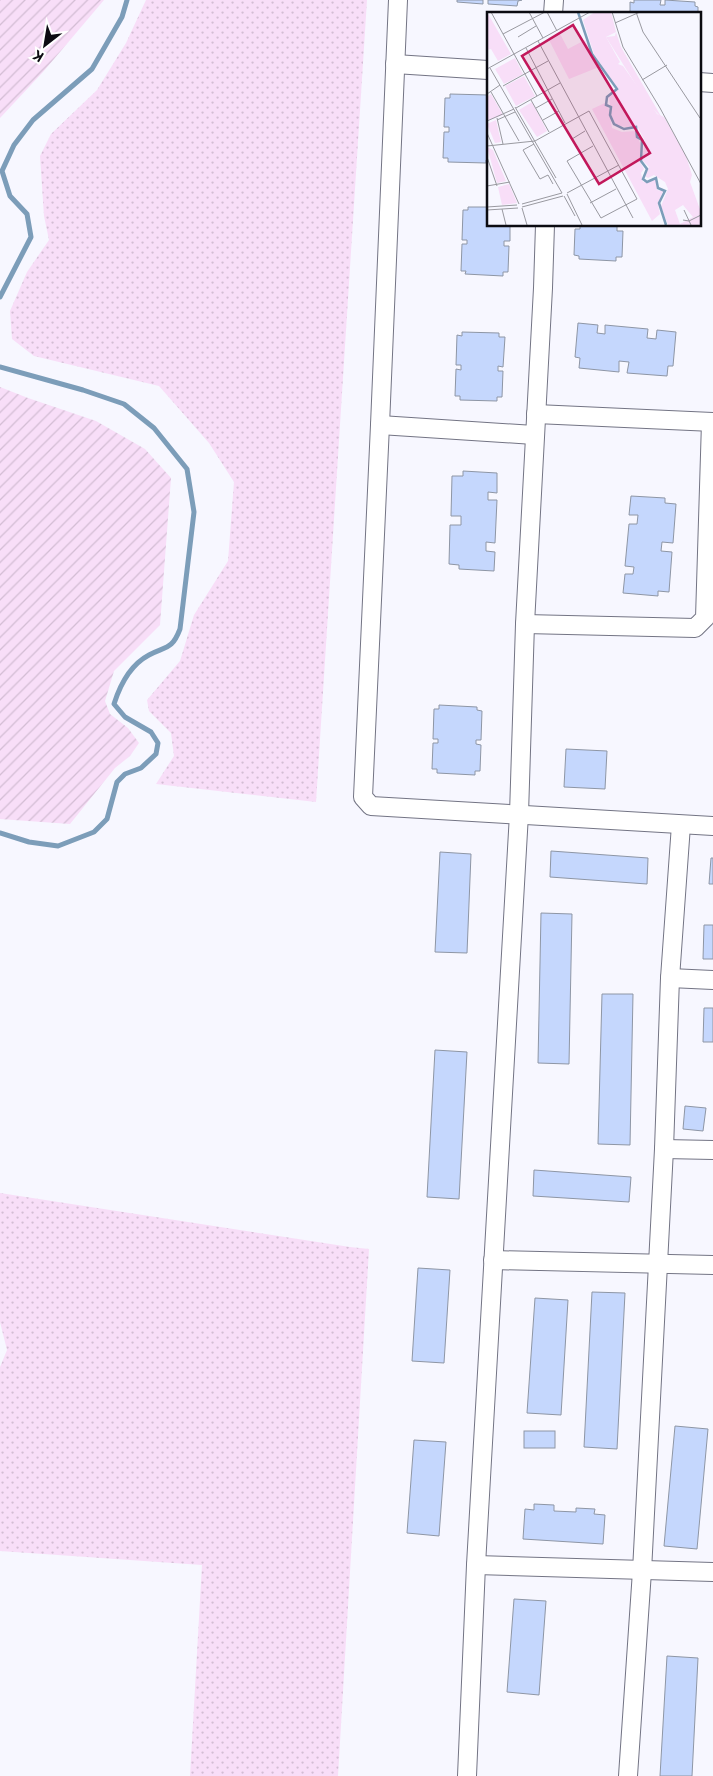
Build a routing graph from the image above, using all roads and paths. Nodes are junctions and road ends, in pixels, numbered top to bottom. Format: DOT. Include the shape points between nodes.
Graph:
graph roads {
  1 [pos="398,0"];
  2 [pos="395,64"];
  3 [pos="487,70"];
  4 [pos="700,82"];
  5 [pos="713,83"];
  6 [pos="544,226"];
  7 [pos="536,414"];
  8 [pos="712,422"];
  9 [pos="380,425"];
  10 [pos="534,436"];
  11 [pos="525,624"];
  12 [pos="519,814"];
  13 [pos="681,825"];
  14 [pos="713,826"];
  15 [pos="670,978"];
  16 [pos="713,980"];
  17 [pos="664,1149"];
  18 [pos="713,1150"];
  19 [pos="493,1260"];
  20 [pos="659,1263"];
  21 [pos="713,1265"];
  22 [pos="476,1565"];
  23 [pos="642,1571"];
  24 [pos="713,1572"];
  25 [pos="467,1776"];
  26 [pos="628,1776"];
  1 -- 2 [label="street"];
  2 -- 3 [label="street"];
  2 -- 9 [label="street"];
  4 -- 5 [label="street"];
  6 -- 7 [label="street"];
  7 -- 8 [label="street"];
  7 -- 10 [label="street"];
  8 -- 11 [label="street" via="706,618 695,628"];
  9 -- 10 [label="street"];
  9 -- 12 [label="street" via="363,797 371,806"];
  10 -- 11 [label="street"];
  11 -- 12 [label="street"];
  12 -- 13 [label="street"];
  12 -- 19 [label="street"];
  13 -- 14 [label="street"];
  13 -- 15 [label="street"];
  15 -- 16 [label="street"];
  15 -- 17 [label="street"];
  17 -- 18 [label="street"];
  17 -- 20 [label="street"];
  19 -- 20 [label="street"];
  19 -- 22 [label="street"];
  20 -- 21 [label="street"];
  20 -- 23 [label="street"];
  22 -- 23 [label="street"];
  22 -- 25 [label="street"];
  23 -- 24 [label="street"];
  23 -- 26 [label="street"];
}
